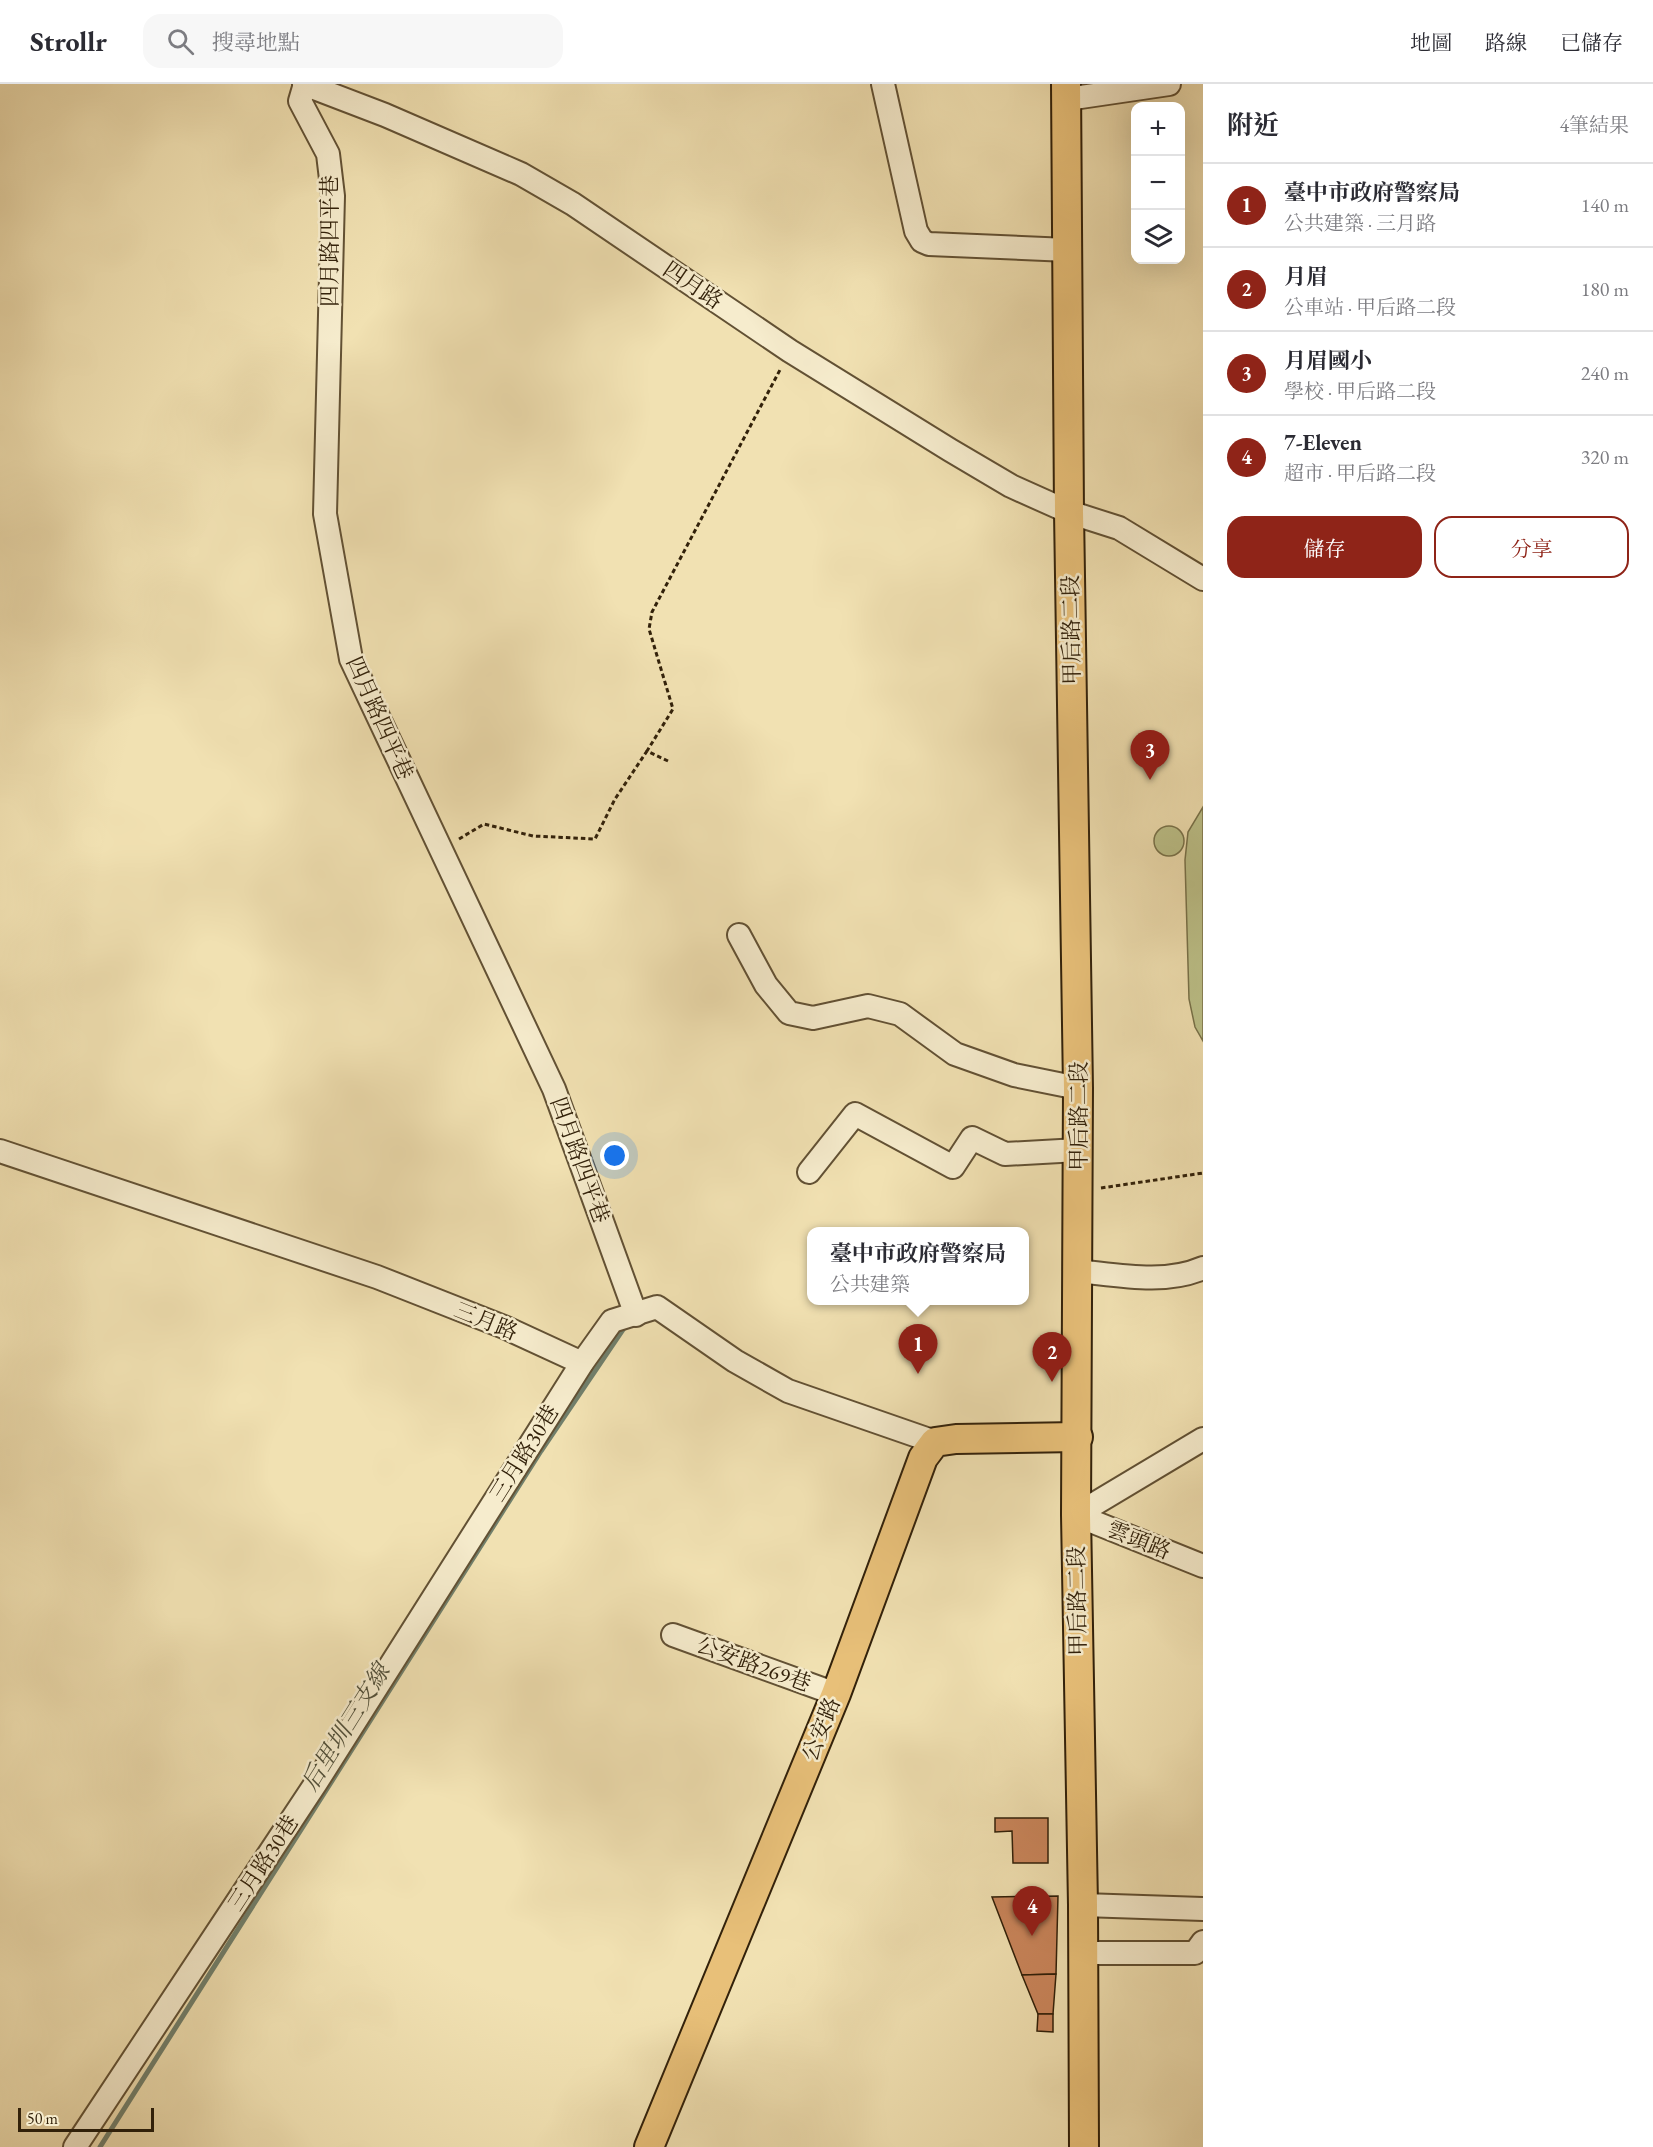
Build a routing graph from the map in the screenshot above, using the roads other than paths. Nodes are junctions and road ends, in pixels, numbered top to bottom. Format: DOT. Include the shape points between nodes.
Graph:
graph roads {
  1 [pos="304,84"];
  2 [pos="883,84"];
  3 [pos="1169,84"];
  4 [pos="1066,92"];
  5 [pos="1068,250"];
  6 [pos="1069,512"];
  7 [pos="1203,579"];
  8 [pos="739,935"];
  9 [pos="1078,1088"];
  10 [pos="1078,1150"];
  11 [pos="0,1151"];
  12 [pos="809,1172"];
  13 [pos="1203,1268"];
  14 [pos="1077,1272"];
  15 [pos="636,1315"];
  16 [pos="582,1363"];
  17 [pos="1078,1437"];
  18 [pos="1203,1439"];
  19 [pos="935,1442"];
  20 [pos="1076,1515"];
  21 [pos="1203,1566"];
  22 [pos="673,1635"];
  23 [pos="836,1694"];
  24 [pos="1083,1905"];
  25 [pos="1203,1909"];
  26 [pos="1203,1942"];
  27 [pos="1082,1953"];
  28 [pos="75,2147"];
  29 [pos="649,2147"];
  30 [pos="1084,2147"];
  1 -- 6 [label="street, 四月路" via="521,174 573,204 790,351 950,450 1011,486"];
  1 -- 15 [label="street, 四月路四平巷" via="300,101 328,154 333,196 325,514 351,658 554,1089"];
  2 -- 5 [label="street" via="916,231 922,241"];
  3 -- 4 [label="street"];
  4 -- 5 [label="main road, 甲后路二段"];
  5 -- 6 [label="main road, 甲后路二段"];
  6 -- 7 [label="street, 四月路" via="1119,528"];
  6 -- 9 [label="main road, 甲后路二段"];
  8 -- 9 [label="street" via="766,985 789,1013 813,1018 868,1006 900,1014 955,1054 1014,1074"];
  9 -- 10 [label="main road, 甲后路二段"];
  10 -- 12 [label="street" via="1005,1154 972,1138 953,1167 855,1114"];
  10 -- 14 [label="main road, 甲后路二段"];
  11 -- 16 [label="street, 三月路" via="376,1277 504,1327"];
  13 -- 14 [label="street" via="1189,1274 1154,1278"];
  14 -- 17 [label="main road, 甲后路二段"];
  15 -- 16 [label="street" via="612,1321"];
  15 -- 19 [label="street" via="657,1307 735,1361 788,1391"];
  16 -- 28 [label="street, 三月路30巷" via="322,1773"];
  17 -- 19 [label="main road"];
  17 -- 20 [label="main road, 甲后路二段"];
  18 -- 20 [label="street"];
  19 -- 23 [label="main road, 公安路" via="923,1458"];
  20 -- 21 [label="street, 雲頭路"];
  20 -- 24 [label="main road, 甲后路二段"];
  22 -- 23 [label="street, 公安路269巷"];
  23 -- 29 [label="main road, 公安路"];
  24 -- 25 [label="street"];
  24 -- 27 [label="main road, 甲后路二段"];
  26 -- 27 [label="street" via="1195,1953"];
  27 -- 30 [label="main road, 甲后路二段"];
}
